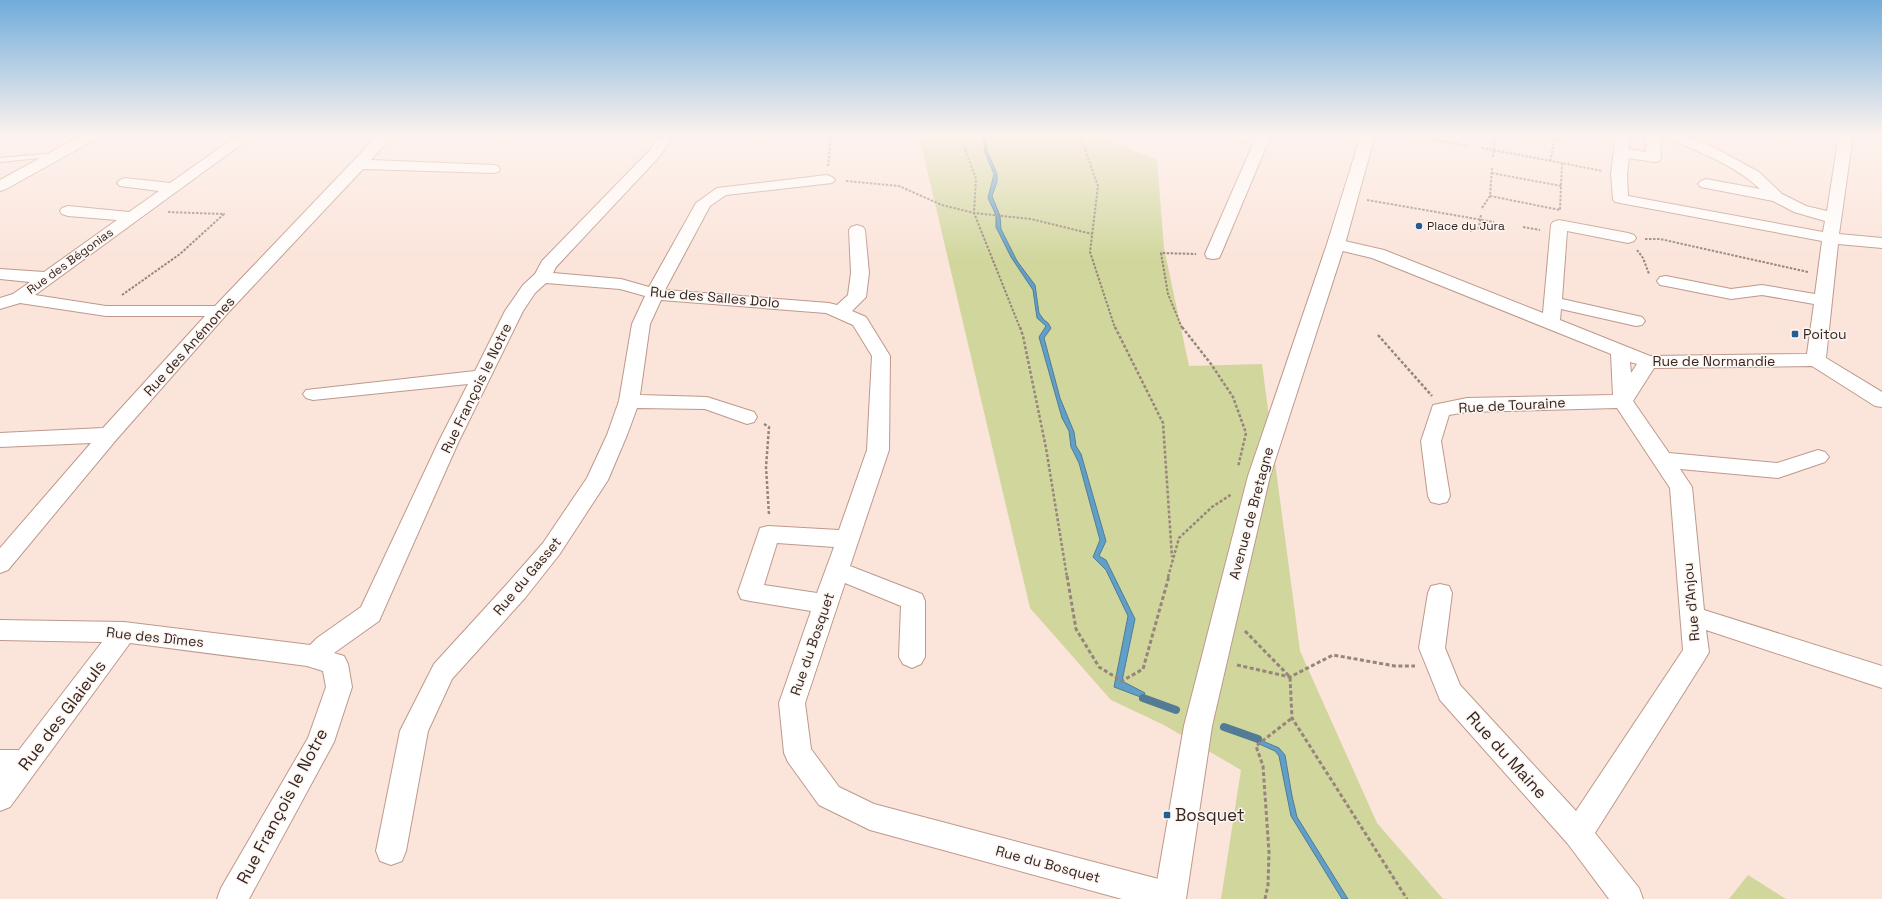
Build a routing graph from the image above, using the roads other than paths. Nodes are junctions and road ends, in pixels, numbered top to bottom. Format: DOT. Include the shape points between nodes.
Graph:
graph roads {
  1 [pos="16,177"];
  2 [pos="188,177"];
  3 [pos="347,177"];
  4 [pos="632,177"];
  5 [pos="1246,177"];
  6 [pos="1355,177"];
  7 [pos="1619,177"];
  8 [pos="1756,177"];
  9 [pos="1840,177"];
  10 [pos="827,180"];
  11 [pos="125,183"];
  12 [pos="1706,184"];
  13 [pos="0,186"];
  14 [pos="173,188"];
  15 [pos="1777,197"];
  16 [pos="68,211"];
  17 [pos="137,214"];
  18 [pos="1834,218"];
  19 [pos="857,230"];
  20 [pos="1628,238"];
  21 [pos="1832,238"];
  22 [pos="1882,243"];
  23 [pos="1336,244"];
  24 [pos="1213,254"];
  25 [pos="0,274"];
  26 [pos="542,277"];
  27 [pos="48,278"];
  28 [pos="1666,281"];
  29 [pos="655,294"];
  30 [pos="19,298"];
  31 [pos="1824,301"];
  32 [pos="1553,302"];
  33 [pos="0,304"];
  34 [pos="220,311"];
  35 [pos="840,312"];
  36 [pos="1636,321"];
  37 [pos="1551,324"];
  38 [pos="1620,352"];
  39 [pos="1816,360"];
  40 [pos="1648,362"];
  41 [pos="482,376"];
  42 [pos="313,394"];
  43 [pos="629,401"];
  44 [pos="1623,401"];
  45 [pos="1882,401"];
  46 [pos="747,417"];
  47 [pos="109,435"];
  48 [pos="0,440"];
  49 [pos="1818,457"];
  50 [pos="1664,460"];
  51 [pos="1439,496"];
  52 [pos="847,540"];
  53 [pos="0,564"];
  54 [pos="837,570"];
  55 [pos="1440,593"];
  56 [pos="826,604"];
  57 [pos="1693,616"];
  58 [pos="0,630"];
  59 [pos="124,632"];
  60 [pos="312,657"];
  61 [pos="912,657"];
  62 [pos="1882,676"];
  63 [pos="13,763"];
  64 [pos="0,798"];
  65 [pos="1578,834"];
  66 [pos="391,851"];
  67 [pos="1170,898"];
  68 [pos="232,899"];
  69 [pos="1628,899"];
  1 -- 13 [label="street"];
  2 -- 14 [label="street, Rue des Bégonias"];
  3 -- 34 [label="street, Rue des Anémones"];
  4 -- 26 [label="street, Rue François le Notre" via="548,265"];
  5 -- 24 [label="street"];
  6 -- 23 [label="street, Avenue de Bretagne"];
  7 -- 21 [label="street" via="1621,199"];
  8 -- 15 [label="street"];
  9 -- 18 [label="street"];
  10 -- 29 [label="street, Rue du Gasset" via="722,191 704,203"];
  11 -- 14 [label="street"];
  12 -- 15 [label="street"];
  14 -- 17 [label="street, Rue des Bégonias"];
  15 -- 18 [label="street" via="1800,209"];
  16 -- 17 [label="street"];
  17 -- 27 [label="street, Rue des Bégonias"];
  18 -- 21 [label="street"];
  19 -- 35 [label="street" via="860,273 857,297"];
  20 -- 32 [label="street" via="1560,218"];
  21 -- 22 [label="street"];
  21 -- 31 [label="street"];
  23 -- 37 [label="street, Rue de Normandie" via="1378,254"];
  23 -- 67 [label="street, Avenue de Bretagne" via="1248,473 1226,612 1198,726"];
  25 -- 27 [label="street"];
  26 -- 29 [label="street, Rue des Salles Dolo" via="620,284"];
  26 -- 41 [label="street, Rue François le Notre" via="514,311"];
  27 -- 30 [label="street, Rue des Bégonias"];
  28 -- 31 [label="street" via="1731,294 1762,290"];
  29 -- 35 [label="street, Rue des Salles Dolo" via="830,308"];
  29 -- 43 [label="street, Rue du Gasset" via="641,324"];
  30 -- 33 [label="street"];
  30 -- 34 [label="street, Rue des Bégonias" via="103,310"];
  31 -- 39 [label="street"];
  32 -- 36 [label="street"];
  32 -- 37 [label="street"];
  34 -- 47 [label="street, Rue des Anémones"];
  35 -- 52 [label="street, Rue du Bosquet" via="860,321 881,356 878,450"];
  37 -- 38 [label="street, Rue de Normandie"];
  38 -- 40 [label="street, Rue de Normandie"];
  38 -- 44 [label="street"];
  39 -- 40 [label="street, Rue de Normandie"];
  39 -- 45 [label="street"];
  40 -- 44 [label="street"];
  41 -- 42 [label="street"];
  41 -- 60 [label="street, Rue François le Notre" via="448,443 370,614"];
  43 -- 46 [label="street" via="707,403"];
  43 -- 66 [label="street, Rue du Gasset" via="597,480 551,549 442,672 414,731"];
  44 -- 50 [label="street, Rue d'Anjou"];
  44 -- 51 [label="street, Rue de Touraine" via="1467,405 1440,410 1431,441"];
  47 -- 48 [label="street"];
  47 -- 53 [label="street, Rue des Anémones"];
  49 -- 50 [label="street" via="1778,471"];
  50 -- 57 [label="street, Rue d'Anjou" via="1681,487"];
  52 -- 54 [label="street, Rue du Bosquet"];
  52 -- 56 [label="street" via="768,534 750,592"];
  54 -- 56 [label="street, Rue du Bosquet"];
  54 -- 61 [label="street" via="913,601"];
  55 -- 65 [label="street, Rue du Maine" via="1432,648 1449,692"];
  56 -- 67 [label="street, Rue du Bosquet" via="792,703 798,753 829,796 870,816"];
  57 -- 62 [label="street"];
  57 -- 65 [label="street, Rue d'Anjou" via="1696,652"];
  58 -- 59 [label="street, Rue des Dîmes"];
  59 -- 60 [label="street, Rue des Dîmes"];
  59 -- 63 [label="street, Rue des Glaieuls"];
  60 -- 68 [label="street, Rue François le Notre" via="335,664 339,687 323,736"];
  63 -- 64 [label="street, Rue des Glaieuls"];
  65 -- 69 [label="street, Rue du Maine"];
}
